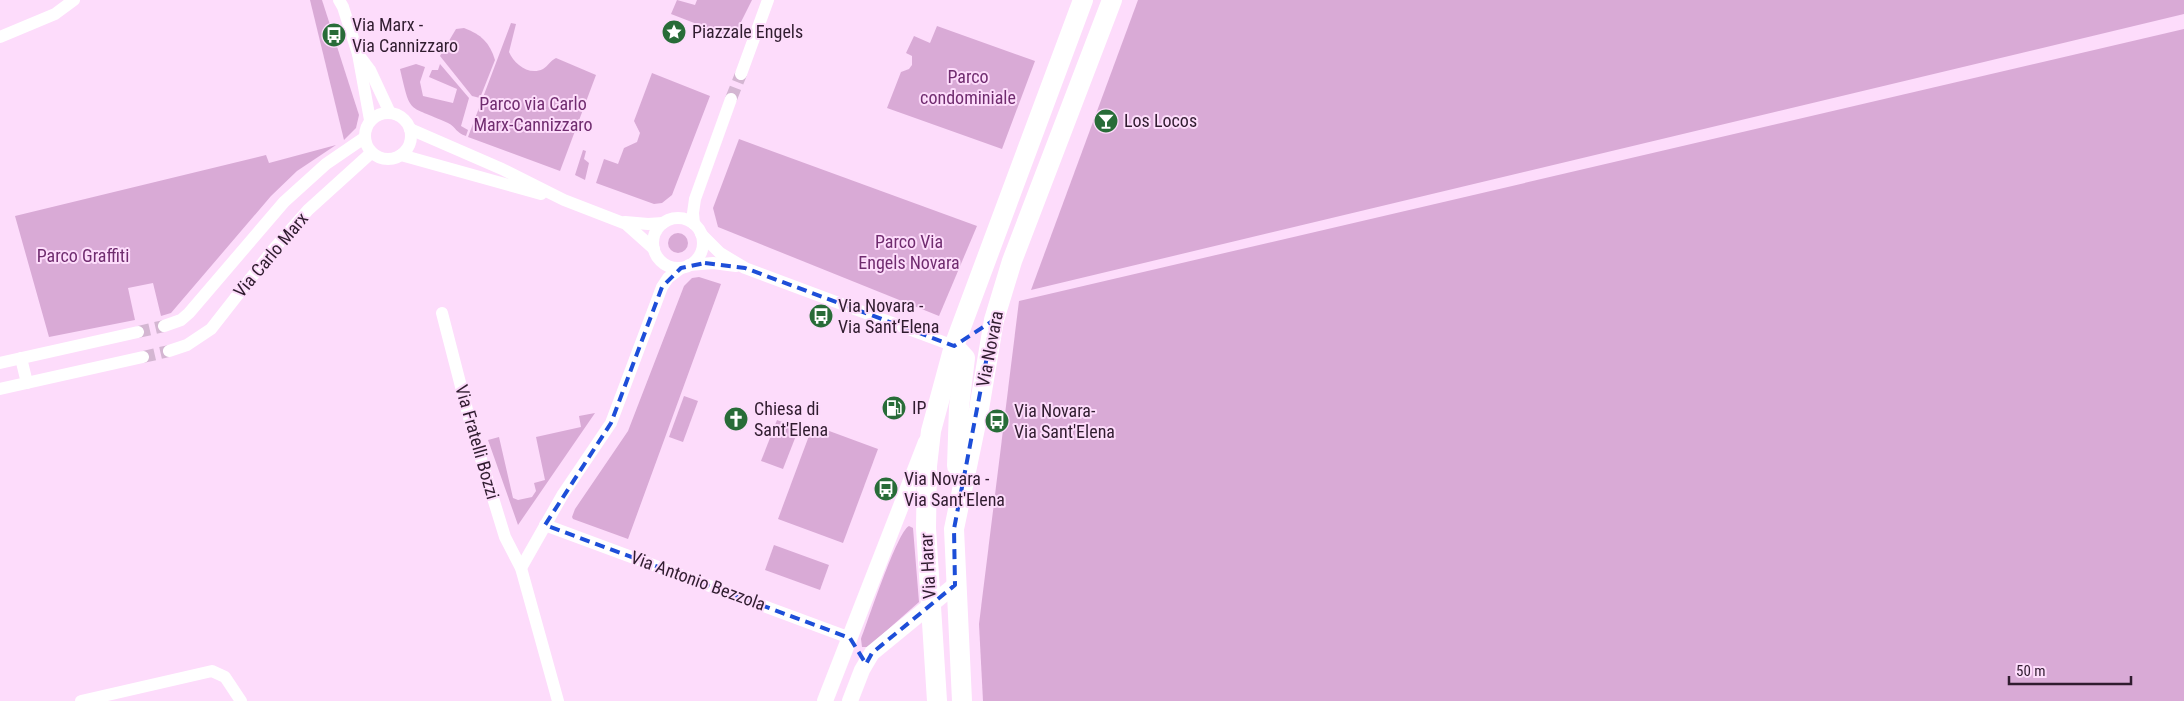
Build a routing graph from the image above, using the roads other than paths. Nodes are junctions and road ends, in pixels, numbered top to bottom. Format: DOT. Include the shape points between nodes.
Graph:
graph roads {
  1 [pos="74,0"];
  2 [pos="768,0"];
  3 [pos="1083,0"];
  4 [pos="1112,0"];
  5 [pos="342,2"];
  6 [pos="0,37"];
  7 [pos="358,54"];
  8 [pos="741,74"];
  9 [pos="731,99"];
  10 [pos="390,113"];
  11 [pos="370,120"];
  12 [pos="410,129"];
  13 [pos="364,138"];
  14 [pos="371,153"];
  15 [pos="401,155"];
  16 [pos="564,200"];
  17 [pos="618,220"];
  18 [pos="663,223"];
  19 [pos="698,229"];
  20 [pos="657,254"];
  21 [pos="685,267"];
  22 [pos="745,268"];
  23 [pos="662,287"];
  24 [pos="442,313"];
  25 [pos="994,320"];
  26 [pos="164,326"];
  27 [pos="138,332"];
  28 [pos="954,346"];
  29 [pos="169,352"];
  30 [pos="144,357"];
  31 [pos="21,358"];
  32 [pos="0,363"];
  33 [pos="27,383"];
  34 [pos="0,389"];
  35 [pos="931,431"];
  36 [pos="546,525"];
  37 [pos="954,529"];
  38 [pos="521,568"];
  39 [pos="955,585"];
  40 [pos="930,607"];
  41 [pos="850,638"];
  42 [pos="866,664"];
  43 [pos="81,701"];
  44 [pos="241,701"];
  45 [pos="558,701"];
  46 [pos="825,701"];
  47 [pos="850,701"];
  48 [pos="937,701"];
  49 [pos="962,701"];
  1 -- 6 [label="street" via="55,14"];
  2 -- 8 [label="street"];
  3 -- 28 [label="main road, Via Novara"];
  4 -- 25 [label="main road, Via Novara" via="1012,261"];
  5 -- 7 [label="street"];
  7 -- 10 [label="street" via="370,70"];
  7 -- 11 [label="street"];
  9 -- 19 [label="street" via="695,199 692,213"];
  10 -- 11 [label="street"];
  10 -- 12 [label="street" via="402,118"];
  11 -- 13 [label="street"];
  12 -- 15 [label="street" via="409,144"];
  12 -- 16 [label="street"];
  13 -- 14 [label="street"];
  13 -- 26 [label="street, Via Carlo Marx" via="304,182 189,313"];
  14 -- 15 [label="street" via="385,160"];
  14 -- 29 [label="street, Via Carlo Marx" via="308,210 211,329 187,346"];
  15 -- 16 [label="street"];
  16 -- 17 [label="street"];
  17 -- 18 [label="street" via="639,224"];
  17 -- 20 [label="street" via="640,235"];
  18 -- 19 [label="street" via="679,218"];
  18 -- 20 [label="street" via="654,236"];
  19 -- 21 [label="street" via="703,246 700,254"];
  19 -- 22 [label="street" via="720,253"];
  20 -- 21 [label="street" via="673,268"];
  20 -- 23 [label="street" via="663,272"];
  21 -- 22 [label="street" via="713,263"];
  21 -- 23 [label="street" via="668,278"];
  22 -- 28 [label="street"];
  23 -- 36 [label="street" via="611,423"];
  24 -- 38 [label="street, Via Fratelli Bozzi" via="473,433 505,537"];
  25 -- 28 [label="main road" via="974,336"];
  25 -- 37 [label="main road, Via Novara"];
  27 -- 31 [label="street"];
  28 -- 35 [label="main road, Via Novara"];
  28 -- 37 [label="main road" via="965,358 959,407"];
  30 -- 33 [label="street"];
  31 -- 32 [label="street"];
  31 -- 33 [label="street"];
  33 -- 34 [label="street"];
  35 -- 40 [label="main road, Via Harar" via="926,491"];
  35 -- 41 [label="street, Via Novara"];
  36 -- 38 [label="street"];
  36 -- 41 [label="street, Via Antonio Bezzola"];
  37 -- 39 [label="main road, Via Novara"];
  38 -- 45 [label="street, Via Fratelli Bozzi"];
  39 -- 40 [label="street"];
  39 -- 49 [label="main road, Via Harar"];
  40 -- 42 [label="street" via="872,653"];
  40 -- 48 [label="main road, Via Harar"];
  41 -- 42 [label="street"];
  41 -- 46 [label="street, Via Novara"];
  42 -- 47 [label="street"];
  43 -- 44 [label="street" via="212,671 225,677"];
}
